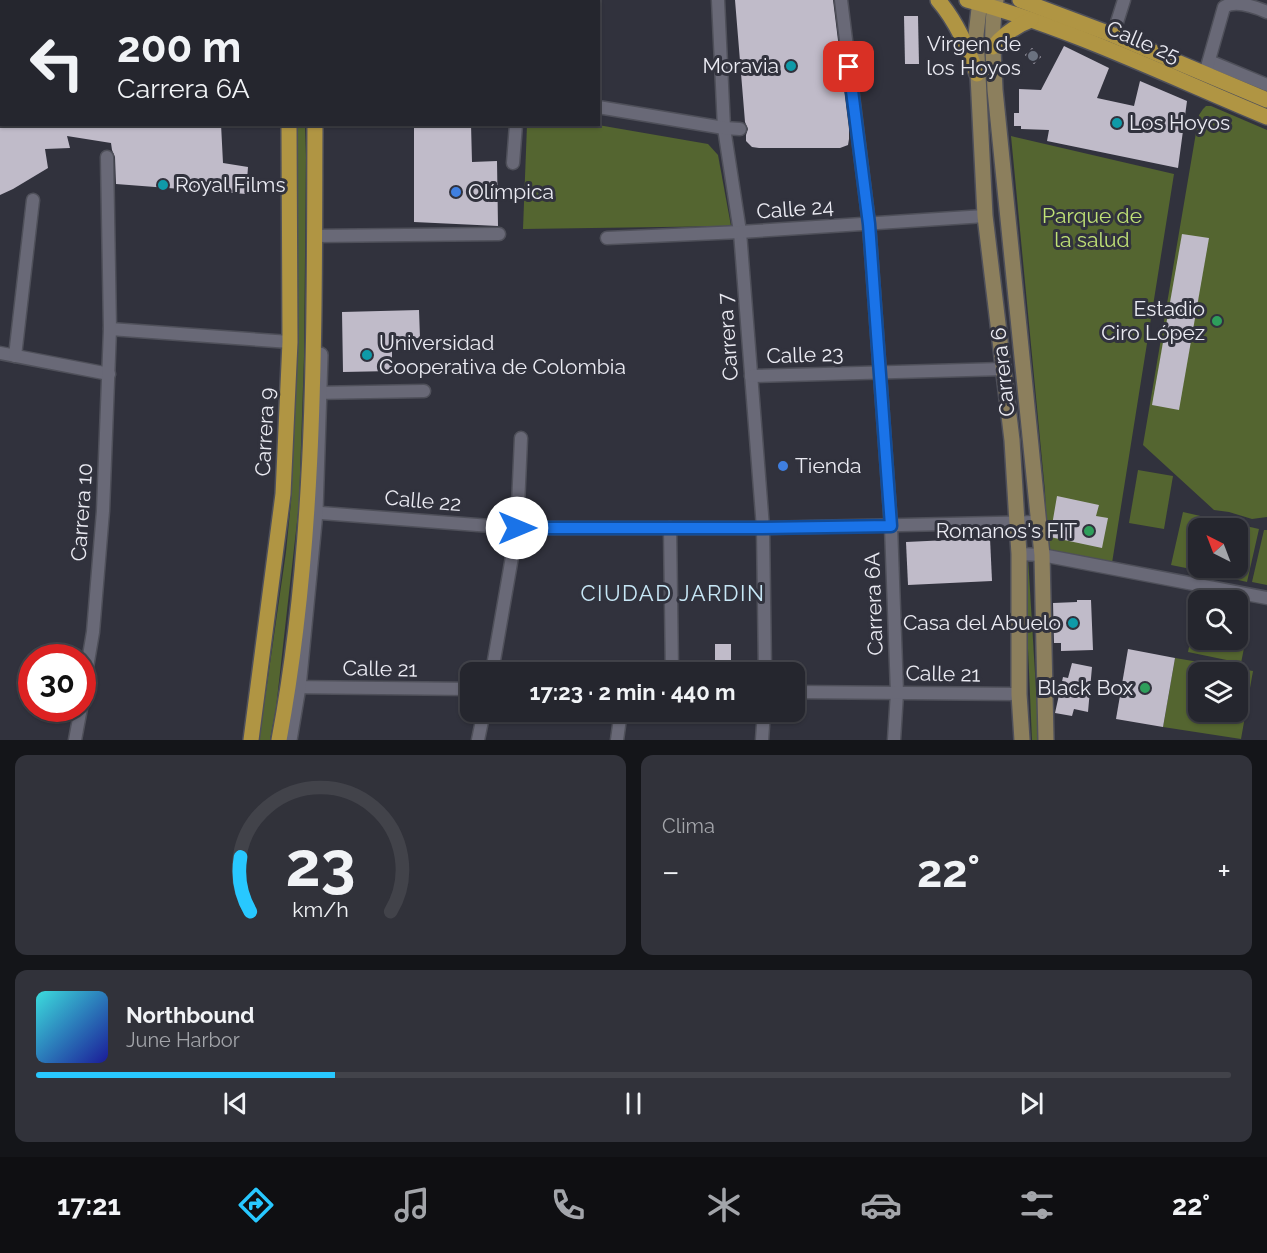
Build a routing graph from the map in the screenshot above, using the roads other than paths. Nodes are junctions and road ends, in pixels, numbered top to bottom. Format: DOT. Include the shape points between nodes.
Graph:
graph roads {
  1 [pos="718,0"];
  2 [pos="841,0"];
  3 [pos="938,0"];
  4 [pos="1020,0"];
  5 [pos="1124,0"];
  6 [pos="984,2"];
  7 [pos="1267,12"];
  8 [pos="1031,20"];
  9 [pos="1113,35"];
  10 [pos="993,47"];
  11 [pos="1207,68"];
  12 [pos="977,74"];
  13 [pos="1267,85"];
  14 [pos="1267,100"];
  15 [pos="600,107"];
  16 [pos="1267,117"];
  17 [pos="289,126"];
  18 [pos="315,126"];
  19 [pos="322,126"];
  20 [pos="516,126"];
  21 [pos="724,128"];
  22 [pos="740,129"];
  23 [pos="106,157"];
  24 [pos="513,163"];
  25 [pos="33,200"];
  26 [pos="985,216"];
  27 [pos="869,224"];
  28 [pos="740,232"];
  29 [pos="499,234"];
  30 [pos="318,236"];
  31 [pos="607,238"];
  32 [pos="110,329"];
  33 [pos="290,342"];
  34 [pos="0,352"];
  35 [pos="15,356"];
  36 [pos="1003,369"];
  37 [pos="880,372"];
  38 [pos="109,374"];
  39 [pos="751,376"];
  40 [pos="424,391"];
  41 [pos="316,393"];
  42 [pos="521,438"];
  43 [pos="311,512"];
  44 [pos="1039,522"];
  45 [pos="1017,523"];
  46 [pos="891,526"];
  47 [pos="517,528"];
  48 [pos="670,528"];
  49 [pos="763,528"];
  50 [pos="1019,554"];
  51 [pos="1042,555"];
  52 [pos="1267,598"];
  53 [pos="91,644"];
  54 [pos="494,662"];
  55 [pos="672,662"];
  56 [pos="765,662"];
  57 [pos="293,687"];
  58 [pos="460,689"];
  59 [pos="805,692"];
  60 [pos="897,693"];
  61 [pos="1019,694"];
  62 [pos="78,722"];
  63 [pos="482,722"];
  64 [pos="619,722"];
  65 [pos="763,722"];
  66 [pos="75,740"];
  67 [pos="251,740"];
  68 [pos="279,740"];
  69 [pos="290,740"];
  70 [pos="478,740"];
  71 [pos="617,740"];
  72 [pos="762,740"];
  73 [pos="894,740"];
  74 [pos="1022,740"];
  75 [pos="1046,740"];
  1 -- 21 [label="street, Carrera 7"];
  2 -- 27 [label="street, Carrera 6A"];
  3 -- 12 [label="main road" via="960,32"];
  4 -- 9 [label="main road, Calle 25"];
  5 -- 9 [label="street"];
  6 -- 8 [label="main road, Calle 25"];
  6 -- 10 [label="main road, Carrera 6"];
  6 -- 12 [label="main road, Carrera 6" via="975,35"];
  7 -- 11 [label="street" via="1239,0 1228,3"];
  8 -- 10 [label="main road" via="1006,33"];
  8 -- 16 [label="main road, Calle 25"];
  9 -- 11 [label="main road, Calle 25"];
  10 -- 44 [label="main road, Carrera 6"];
  11 -- 13 [label="street"];
  11 -- 14 [label="main road, Calle 25"];
  12 -- 26 [label="main road, Carrera 6"];
  15 -- 21 [label="street"];
  17 -- 33 [label="main road, Carrera 9"];
  18 -- 30 [label="main road"];
  19 -- 30 [label="street"];
  20 -- 24 [label="street"];
  21 -- 22 [label="street"];
  21 -- 28 [label="street, Carrera 7"];
  23 -- 32 [label="street, Carrera 10"];
  25 -- 35 [label="street"];
  26 -- 27 [label="street, Calle 24"];
  26 -- 36 [label="main road, Carrera 6"];
  27 -- 28 [label="street, Calle 24"];
  27 -- 37 [label="street, Carrera 6A"];
  28 -- 31 [label="street, Calle 24"];
  28 -- 39 [label="street, Carrera 7"];
  29 -- 30 [label="street"];
  30 -- 41 [label="main road"];
  32 -- 33 [label="street"];
  32 -- 38 [label="street, Carrera 10"];
  33 -- 67 [label="main road, Carrera 9" via="283,494"];
  34 -- 35 [label="street"];
  35 -- 38 [label="street"];
  36 -- 37 [label="street, Calle 23"];
  36 -- 45 [label="main road, Carrera 6"];
  37 -- 39 [label="street, Calle 23"];
  37 -- 46 [label="street, Carrera 6A"];
  38 -- 53 [label="street, Carrera 10" via="103,511"];
  39 -- 49 [label="street, Carrera 7"];
  40 -- 41 [label="street"];
  41 -- 43 [label="main road"];
  42 -- 47 [label="street"];
  43 -- 47 [label="street, Calle 22"];
  43 -- 57 [label="main road"];
  44 -- 45 [label="street, Calle 22"];
  44 -- 51 [label="main road, Carrera 6"];
  45 -- 46 [label="street, Calle 22"];
  45 -- 50 [label="main road, Carrera 6"];
  46 -- 49 [label="street, Calle 22"];
  46 -- 60 [label="street, Carrera 6A"];
  47 -- 48 [label="street, Calle 22"];
  47 -- 54 [label="street"];
  48 -- 49 [label="street, Calle 22"];
  48 -- 55 [label="street"];
  49 -- 56 [label="street, Carrera 7"];
  50 -- 51 [label="street"];
  50 -- 61 [label="main road, Carrera 6"];
  51 -- 52 [label="street"];
  51 -- 75 [label="main road, Carrera 6"];
  57 -- 58 [label="street, Calle 21"];
  57 -- 68 [label="main road"];
  57 -- 69 [label="street"];
  59 -- 60 [label="street, Calle 21"];
  60 -- 61 [label="street, Calle 21"];
  60 -- 73 [label="street, Carrera 6A"];
  61 -- 74 [label="main road, Carrera 6"];
  62 -- 66 [label="street"];
  63 -- 70 [label="street"];
  64 -- 71 [label="street"];
  65 -- 72 [label="street"];
}
